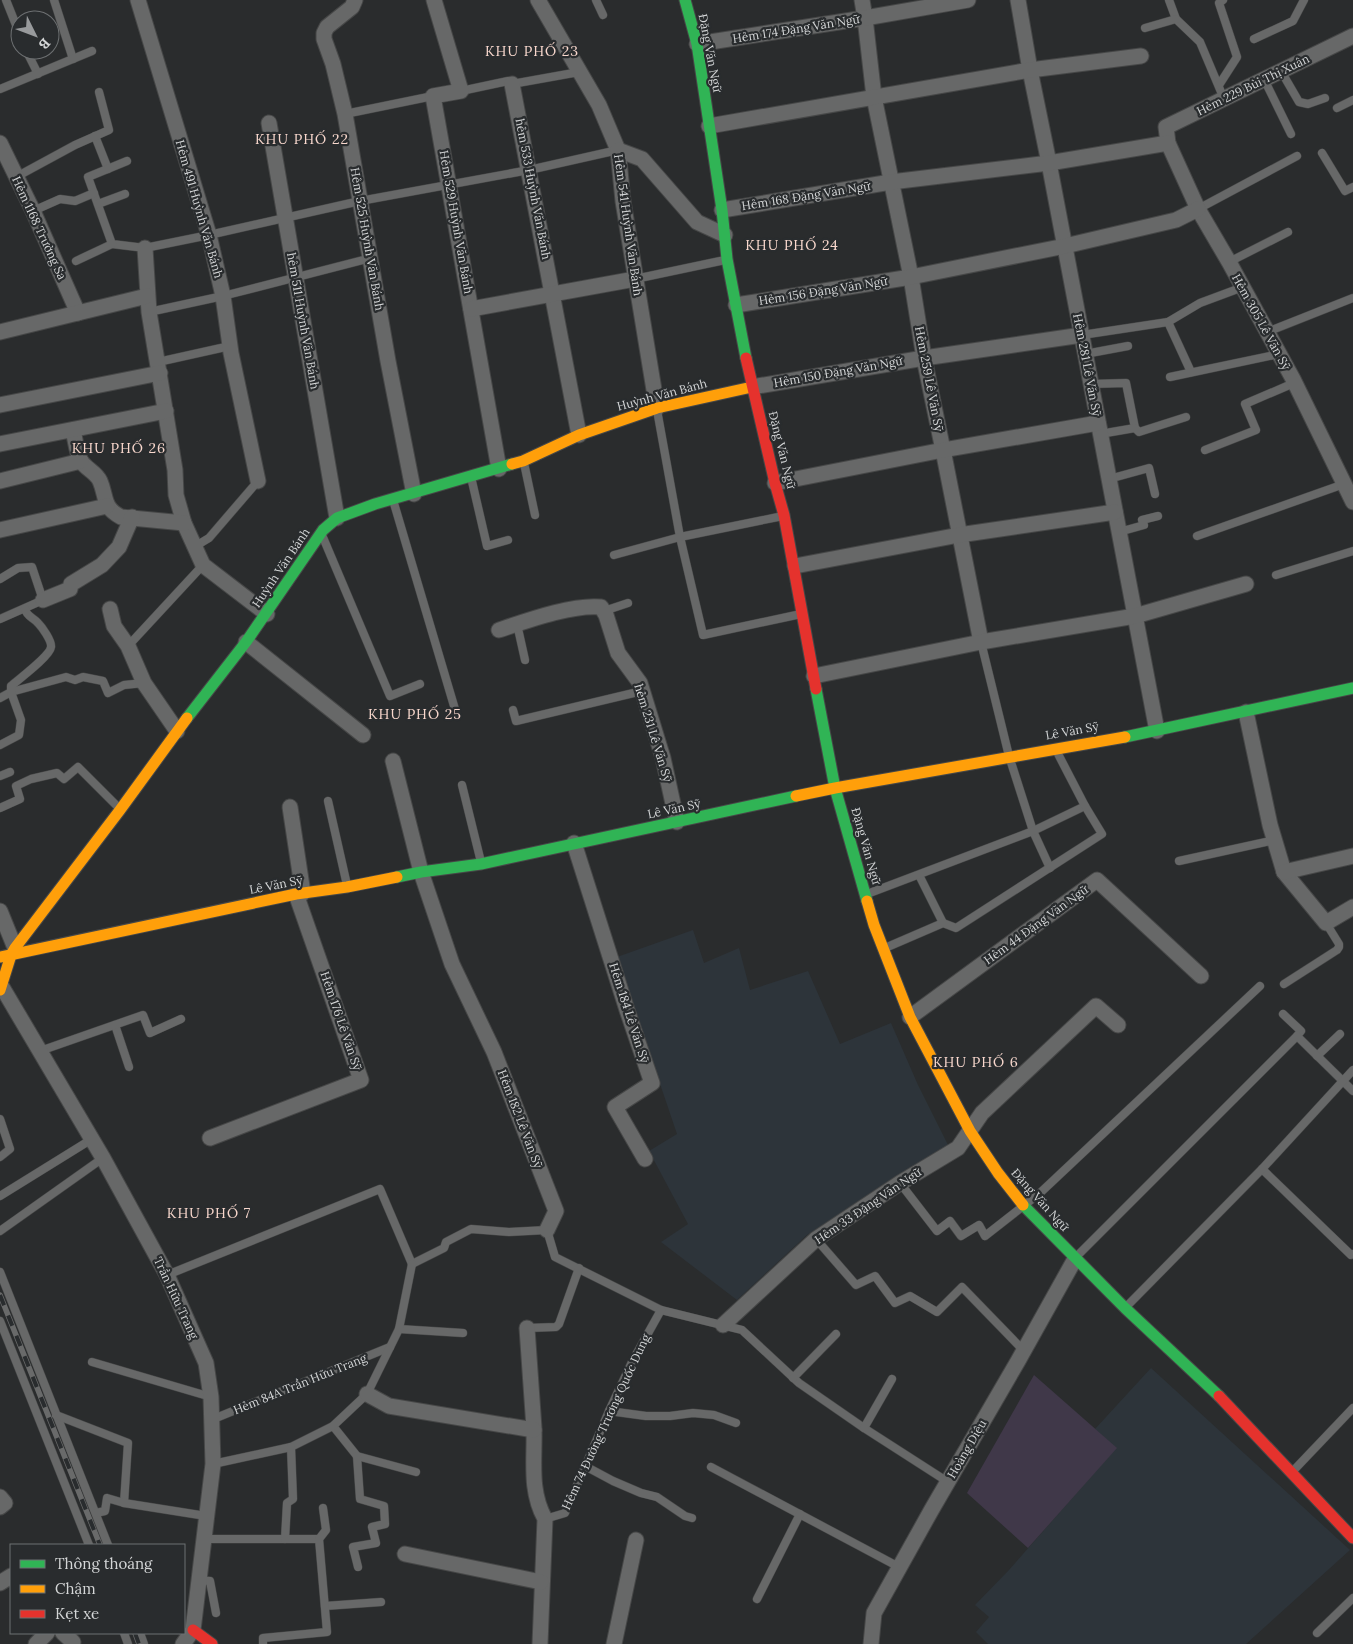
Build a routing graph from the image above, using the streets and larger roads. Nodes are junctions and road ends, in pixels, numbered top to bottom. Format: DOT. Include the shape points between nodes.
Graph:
graph roads {
  1 [pos="138,0"];
  2 [pos="355,0"];
  3 [pos="434,0"];
  4 [pos="538,0"];
  5 [pos="685,0"];
  6 [pos="862,0"];
  7 [pos="968,0"];
  8 [pos="1018,0"];
  9 [pos="865,18"];
  10 [pos="1352,39"];
  11 [pos="697,44"];
  12 [pos="1141,56"];
  13 [pos="1030,70"];
  14 [pos="512,84"];
  15 [pos="874,97"];
  16 [pos="269,123"];
  17 [pos="709,126"];
  18 [pos="0,143"];
  19 [pos="1168,143"];
  20 [pos="618,150"];
  21 [pos="1049,163"];
  22 [pos="891,182"];
  23 [pos="1198,209"];
  24 [pos="722,210"];
  25 [pos="725,235"];
  26 [pos="1065,246"];
  27 [pos="145,248"];
  28 [pos="911,277"];
  29 [pos="635,279"];
  30 [pos="553,295"];
  31 [pos="147,296"];
  32 [pos="736,305"];
  33 [pos="471,309"];
  34 [pos="78,313"];
  35 [pos="0,332"];
  36 [pos="1082,335"];
  37 [pos="924,358"];
  38 [pos="159,367"];
  39 [pos="752,387"];
  40 [pos="0,404"];
  41 [pos="657,408"];
  42 [pos="166,411"];
  43 [pos="1099,429"];
  44 [pos="74,430"];
  45 [pos="579,435"];
  46 [pos="0,444"];
  47 [pos="943,450"];
  48 [pos="81,461"];
  49 [pos="499,469"];
  50 [pos="0,481"];
  51 [pos="258,481"];
  52 [pos="775,483"];
  53 [pos="414,494"];
  54 [pos="1353,502"];
  55 [pos="107,506"];
  56 [pos="1115,512"];
  57 [pos="132,517"];
  58 [pos="337,518"];
  59 [pos="184,523"];
  60 [pos="0,530"];
  61 [pos="959,535"];
  62 [pos="795,566"];
  63 [pos="1246,584"];
  64 [pos="43,600"];
  65 [pos="110,609"];
  66 [pos="267,614"];
  67 [pos="1135,616"];
  68 [pos="499,630"];
  69 [pos="246,642"];
  70 [pos="981,642"];
  71 [pos="814,676"];
  72 [pos="1353,688"];
  73 [pos="1246,712"];
  74 [pos="177,731"];
  75 [pos="1156,731"];
  76 [pos="363,735"];
  77 [pos="393,761"];
  78 [pos="835,788"];
  79 [pos="290,807"];
  80 [pos="678,822"];
  81 [pos="574,843"];
  82 [pos="1353,856"];
  83 [pos="421,872"];
  84 [pos="1284,872"];
  85 [pos="300,894"];
  86 [pos="1353,908"];
  87 [pos="0,911"];
  88 [pos="9,953"];
  89 [pos="1201,976"];
  90 [pos="1,988"];
  91 [pos="910,1017"];
  92 [pos="1118,1025"];
  93 [pos="970,1131"];
  94 [pos="210,1138"];
  95 [pos="645,1159"];
  96 [pos="547,1230"];
  97 [pos="1075,1259"];
  98 [pos="723,1325"];
  99 [pos="527,1328"];
  100 [pos="368,1394"];
  101 [pos="534,1430"];
  102 [pos="0,1497"];
  103 [pos="0,1507"];
  104 [pos="1353,1538"];
  105 [pos="636,1540"];
  106 [pos="405,1554"];
  107 [pos="541,1582"];
  108 [pos="193,1630"];
  109 [pos="46,1634"];
  110 [pos="36,1644"];
  111 [pos="184,1644"];
  112 [pos="212,1644"];
  113 [pos="540,1644"];
  114 [pos="614,1644"];
  115 [pos="871,1644"];
  1 -- 51 [label="street, Hẻm 491 Huỳnh Văn Bánh" via="209,235"];
  2 -- 53 [label="street, Hẻm 525 Huỳnh Văn Bánh" via="352,7 326,27 324,39 345,114"];
  3 -- 33 [label="street, Hẻm 529 Huỳnh Văn Bánh" via="460,91 433,96"];
  4 -- 20 [label="street, Hẻm 541 Huỳnh Văn Bánh" via="599,105"];
  5 -- 11 [label="street, Đặng Văn Ngữ"];
  6 -- 9 [label="street, Hẻm 259 Lê Văn Sỹ"];
  7 -- 9 [label="street, Hẻm 174 Đặng Văn Ngữ"];
  8 -- 13 [label="street, Hẻm 281 Lê Văn Sỹ"];
  9 -- 11 [label="street, Hẻm 174 Đặng Văn Ngữ"];
  9 -- 15 [label="street, Hẻm 259 Lê Văn Sỹ"];
  10 -- 19 [label="street, Hẻm 229 Bùi Thị Xuân" via="1264,79 1222,92 1166,127"];
  11 -- 17 [label="street, Đặng Văn Ngữ"];
  12 -- 13 [label="street"];
  13 -- 15 [label="street"];
  13 -- 21 [label="street, Hẻm 281 Lê Văn Sỹ"];
  14 -- 30 [label="street, hẻm 533 Huỳnh Văn Bánh"];
  15 -- 17 [label="street"];
  15 -- 22 [label="street, Hẻm 259 Lê Văn Sỹ"];
  16 -- 58 [label="street, hẻm 511 Huỳnh Văn Bánh"];
  17 -- 24 [label="street, Đặng Văn Ngữ"];
  18 -- 34 [label="street, Hẻm 1168 Trường Sa"];
  19 -- 21 [label="street, Hẻm 168 Đặng Văn Ngữ"];
  19 -- 23 [label="street, Hẻm 305 Lê Văn Sỹ"];
  20 -- 25 [label="street" via="642,159 696,222"];
  20 -- 29 [label="street, Hẻm 541 Huỳnh Văn Bánh"];
  21 -- 22 [label="street, Hẻm 168 Đặng Văn Ngữ"];
  21 -- 26 [label="street, Hẻm 281 Lê Văn Sỹ"];
  22 -- 24 [label="street, Hẻm 168 Đặng Văn Ngữ"];
  22 -- 28 [label="street, Hẻm 259 Lê Văn Sỹ"];
  23 -- 26 [label="street, Hẻm 156 Đặng Văn Ngữ" via="1176,220"];
  23 -- 54 [label="street, Hẻm 305 Lê Văn Sỹ" via="1279,354"];
  24 -- 25 [label="street, Đặng Văn Ngữ"];
  25 -- 32 [label="street, Đặng Văn Ngữ"];
  26 -- 28 [label="street, Hẻm 156 Đặng Văn Ngữ"];
  26 -- 36 [label="street, Hẻm 281 Lê Văn Sỹ"];
  27 -- 31 [label="street"];
  28 -- 32 [label="street, Hẻm 156 Đặng Văn Ngữ"];
  28 -- 37 [label="street, Hẻm 259 Lê Văn Sỹ"];
  29 -- 30 [label="street"];
  29 -- 41 [label="street, Hẻm 541 Huỳnh Văn Bánh"];
  30 -- 33 [label="street, Hẻm 529 Huỳnh Văn Bánh"];
  30 -- 45 [label="street, hẻm 533 Huỳnh Văn Bánh"];
  31 -- 34 [label="street"];
  31 -- 38 [label="street"];
  32 -- 39 [label="street, Đặng Văn Ngữ"];
  33 -- 49 [label="street, Hẻm 529 Huỳnh Văn Bánh"];
  34 -- 35 [label="street"];
  36 -- 37 [label="street, Hẻm 150 Đặng Văn Ngữ"];
  36 -- 43 [label="street, Hẻm 281 Lê Văn Sỹ"];
  37 -- 39 [label="street, Hẻm 150 Đặng Văn Ngữ"];
  37 -- 47 [label="street, Hẻm 259 Lê Văn Sỹ"];
  38 -- 40 [label="street"];
  38 -- 42 [label="street"];
  39 -- 41 [label="street, Huỳnh Văn Bánh"];
  39 -- 52 [label="street, Đặng Văn Ngữ"];
  41 -- 45 [label="street, Huỳnh Văn Bánh"];
  42 -- 44 [label="street"];
  42 -- 59 [label="street" via="176,495"];
  43 -- 47 [label="street"];
  43 -- 56 [label="street, Hẻm 281 Lê Văn Sỹ"];
  44 -- 46 [label="street"];
  44 -- 48 [label="street"];
  45 -- 49 [label="street, Huỳnh Văn Bánh"];
  47 -- 52 [label="street"];
  47 -- 61 [label="street, Hẻm 259 Lê Văn Sỹ"];
  48 -- 50 [label="street"];
  48 -- 55 [label="street" via="100,480"];
  49 -- 53 [label="street, Huỳnh Văn Bánh"];
  52 -- 62 [label="street, Đặng Văn Ngữ"];
  53 -- 58 [label="street, Huỳnh Văn Bánh"];
  55 -- 57 [label="street" via="121,517"];
  55 -- 60 [label="street"];
  56 -- 61 [label="street"];
  56 -- 67 [label="street, Hẻm 281 Lê Văn Sỹ"];
  57 -- 59 [label="street"];
  57 -- 64 [label="street" via="119,547 102,565 71,584 70,589"];
  58 -- 66 [label="street, Huỳnh Văn Bánh" via="300,562"];
  59 -- 66 [label="street" via="203,565"];
  61 -- 62 [label="street"];
  61 -- 70 [label="street, Hẻm 259 Lê Văn Sỹ"];
  62 -- 71 [label="street, Đặng Văn Ngữ"];
  63 -- 67 [label="street"];
  65 -- 74 [label="street" via="114,626 128,646 144,684"];
  66 -- 69 [label="street, Huỳnh Văn Bánh"];
  67 -- 70 [label="street"];
  67 -- 75 [label="street, Hẻm 281 Lê Văn Sỹ"];
  68 -- 80 [label="street, hẻm 231 Lê Văn Sỹ" via="564,611 601,607 618,653 640,682"];
  69 -- 74 [label="street, Huỳnh Văn Bánh"];
  69 -- 76 [label="street"];
  70 -- 71 [label="street"];
  71 -- 78 [label="street, Đặng Văn Ngữ"];
  72 -- 73 [label="street, Lê Văn Sỹ"];
  73 -- 75 [label="street, Lê Văn Sỹ"];
  73 -- 84 [label="street" via="1270,825"];
  74 -- 88 [label="street, Huỳnh Văn Bánh"];
  75 -- 78 [label="street, Lê Văn Sỹ"];
  77 -- 83 [label="street, Hẻm 182 Lê Văn Sỹ"];
  78 -- 80 [label="street, Lê Văn Sỹ"];
  78 -- 91 [label="street, Đặng Văn Ngữ" via="874,925"];
  79 -- 85 [label="street"];
  80 -- 81 [label="street, Lê Văn Sỹ"];
  81 -- 83 [label="street, Lê Văn Sỹ" via="481,864"];
  81 -- 95 [label="street, Hẻm 184 Lê Văn Sỹ" via="652,1083 615,1107"];
  82 -- 84 [label="street"];
  83 -- 85 [label="street, Lê Văn Sỹ"];
  83 -- 96 [label="street, Hẻm 182 Lê Văn Sỹ" via="452,964 494,1052 556,1210"];
  84 -- 86 [label="street" via="1326,923"];
  85 -- 88 [label="street, Lê Văn Sỹ"];
  85 -- 94 [label="street, Hẻm 176 Lê Văn Sỹ" via="361,1080"];
  87 -- 88 [label="street"];
  88 -- 90 [label="street, Huỳnh Văn Bánh"];
  89 -- 91 [label="street, Hẻm 44 Đặng Văn Ngữ" via="1097,880"];
  90 -- 108 [label="street, Trần Hữu Trang" via="103,1158 167,1275 206,1363 211,1397 213,1464"];
  91 -- 93 [label="street, Đặng Văn Ngữ"];
  92 -- 93 [label="street, Hẻm 33 Đặng Văn Ngữ" via="1096,1006 982,1113"];
  93 -- 97 [label="street, Đặng Văn Ngữ" via="1023,1205"];
  93 -- 98 [label="street, Hẻm 33 Đặng Văn Ngữ" via="958,1148 816,1239"];
  97 -- 104 [label="street, Đặng Văn Ngữ" via="1210,1386"];
  97 -- 115 [label="street, Hoàng Diệu" via="874,1613"];
  99 -- 101 [label="street"];
  100 -- 101 [label="street" via="389,1406"];
  101 -- 107 [label="street" via="534,1484 538,1507 545,1520"];
  102 -- 103 [label="street" via="5,1503"];
  105 -- 114 [label="street"];
  106 -- 107 [label="street"];
  107 -- 113 [label="street"];
  108 -- 111 [label="street, Trần Hữu Trang"];
  108 -- 112 [label="street"];
  109 -- 110 [label="street"];
}
